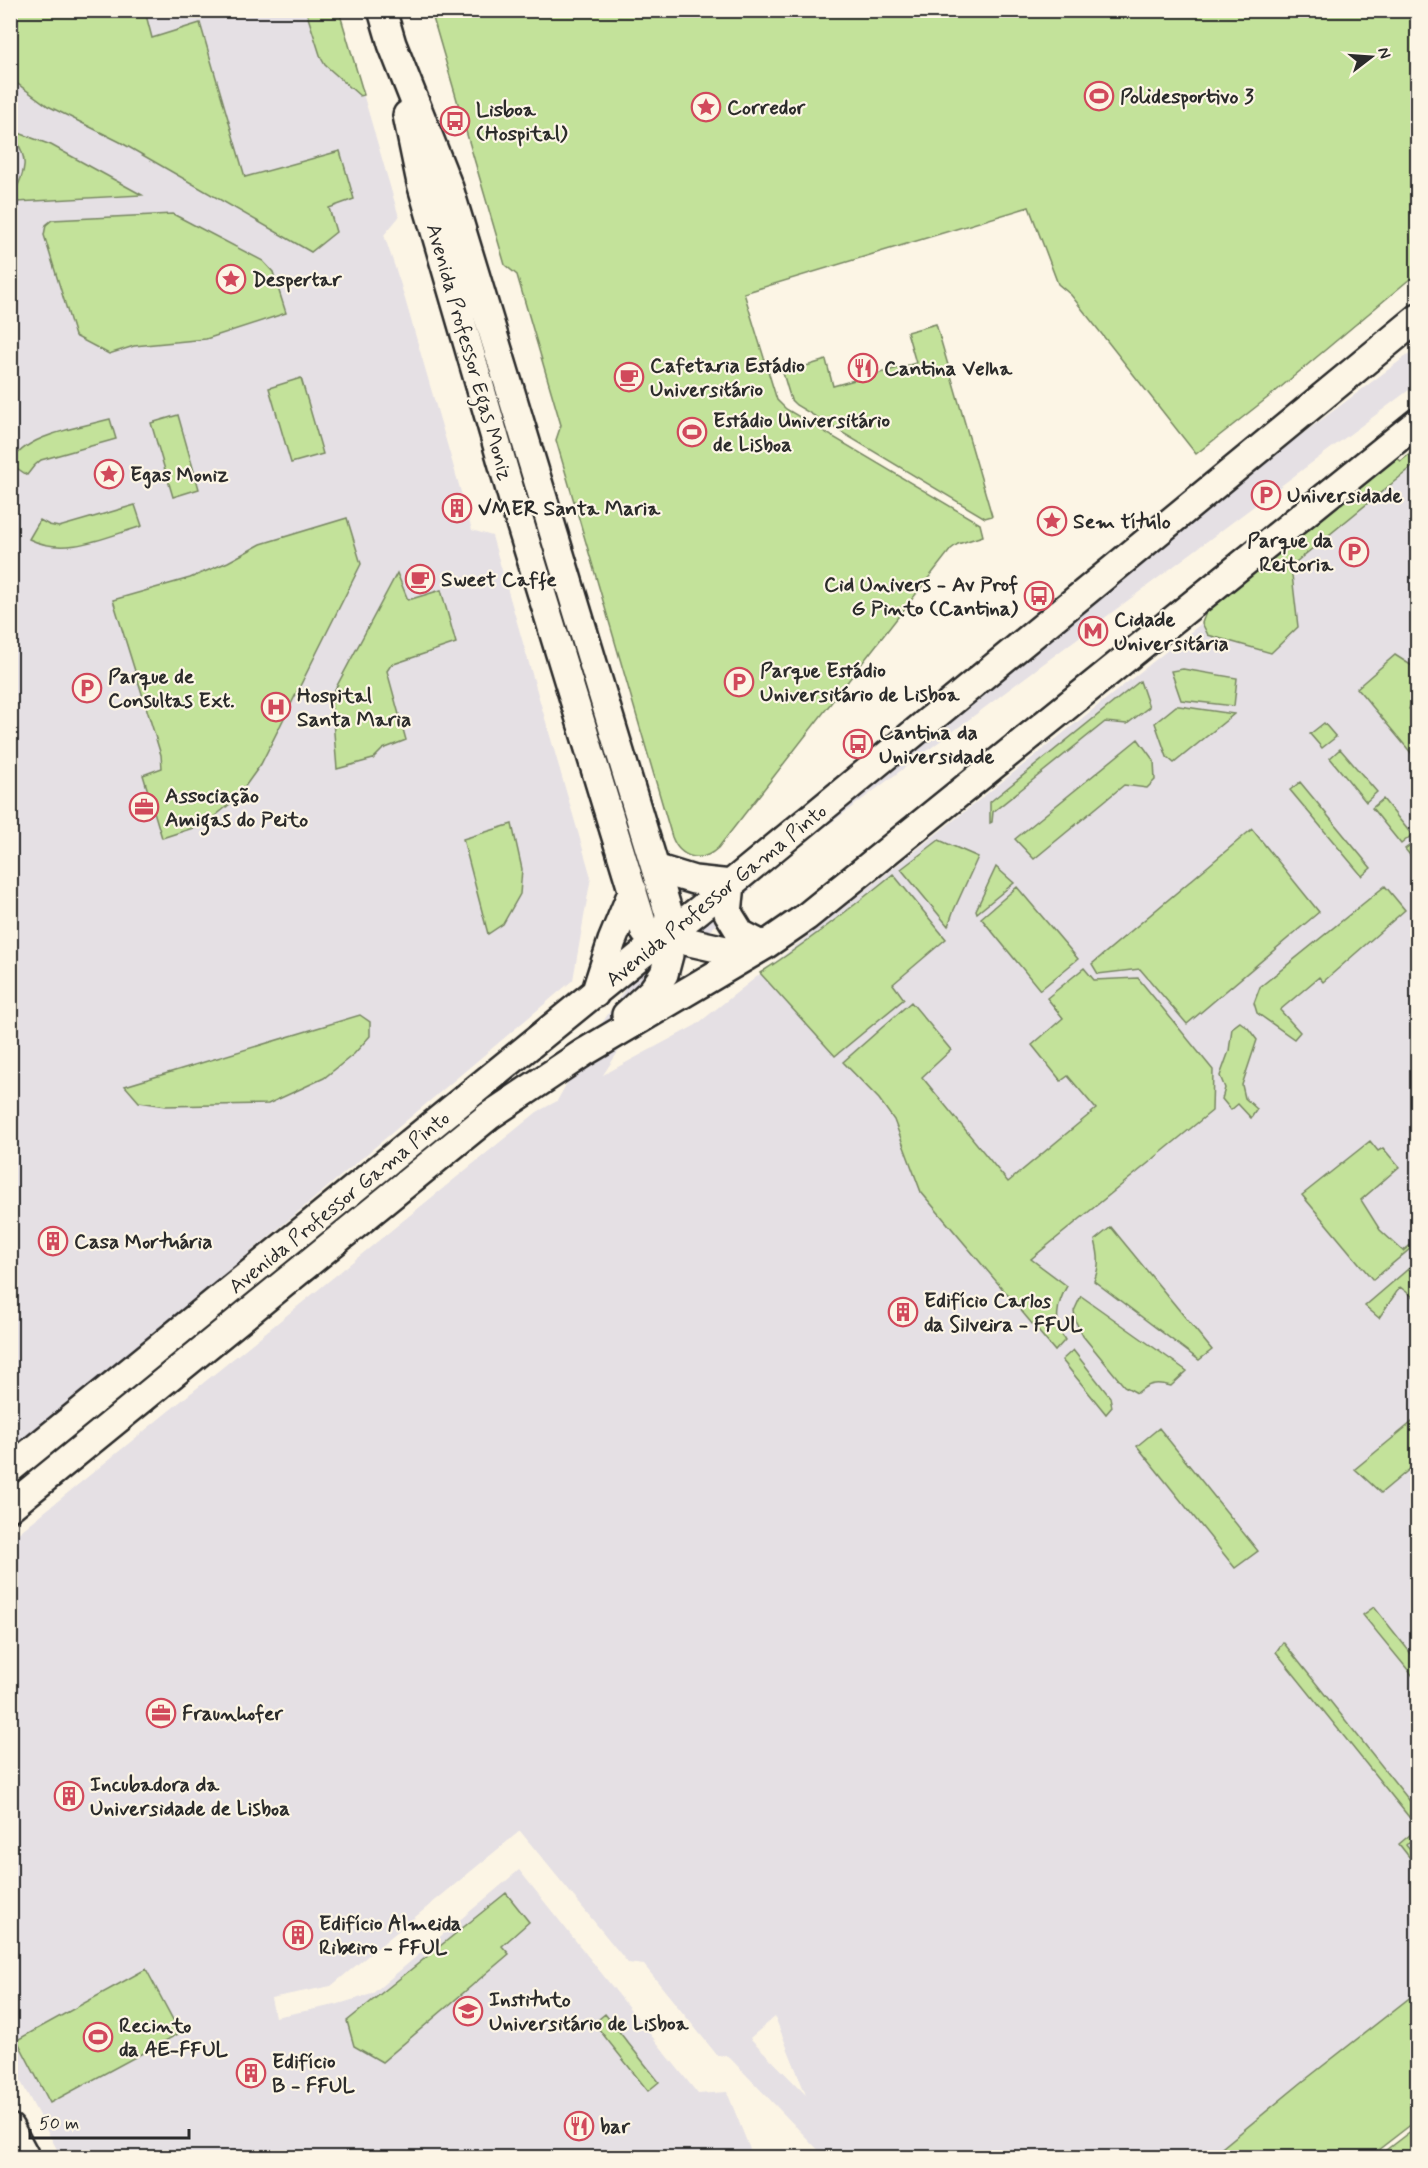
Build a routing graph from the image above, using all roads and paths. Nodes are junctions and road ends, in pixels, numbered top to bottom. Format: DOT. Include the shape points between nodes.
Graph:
graph roads {
  1 [pos="382,10"];
  2 [pos="467,293"];
  3 [pos="1418,318"];
  4 [pos="1418,422"];
  5 [pos="527,448"];
  6 [pos="501,456"];
  7 [pos="655,868"];
  8 [pos="731,884"];
  9 [pos="633,890"];
  10 [pos="660,927"];
  11 [pos="756,950"];
  12 [pos="594,995"];
  13 [pos="583,1053"];
  14 [pos="10,1468"];
  15 [pos="10,1507"];
  16 [pos="10,2128"];
  17 [pos="26,2157"];
  1 -- 2 [label="main road, Avenida Professor Egas Moniz" via="420,183"];
  2 -- 5 [label="main road, Avenida Professor Egas Moniz"];
  2 -- 6 [label="main road, Avenida Professor Egas Moniz"];
  3 -- 8 [label="main road, Avenida Professor Gama Pinto"];
  4 -- 11 [label="main road, Avenida Professor Gama Pinto" via="806,917"];
  5 -- 6 [label="main road"];
  5 -- 7 [label="main road, Avenida Professor Egas Moniz"];
  6 -- 9 [label="main road, Avenida Professor Egas Moniz"];
  7 -- 8 [label="main road" via="694,880"];
  7 -- 10 [label="main road, Avenida Professor Egas Moniz"];
  8 -- 10 [label="main road, Avenida Professor Gama Pinto"];
  8 -- 11 [label="main road" via="728,913"];
  9 -- 10 [label="main road, Avenida Professor Egas Moniz"];
  9 -- 12 [label="main road"];
  10 -- 11 [label="main road"];
  10 -- 12 [label="main road, Avenida Professor Gama Pinto" via="642,955"];
  10 -- 13 [label="main road" via="668,962 661,979"];
  11 -- 13 [label="main road, Avenida Professor Gama Pinto"];
  12 -- 14 [label="main road, Avenida Professor Gama Pinto"];
  13 -- 15 [label="main road, Avenida Professor Gama Pinto" via="475,1126"];
  16 -- 17 [label="main road"];
}
